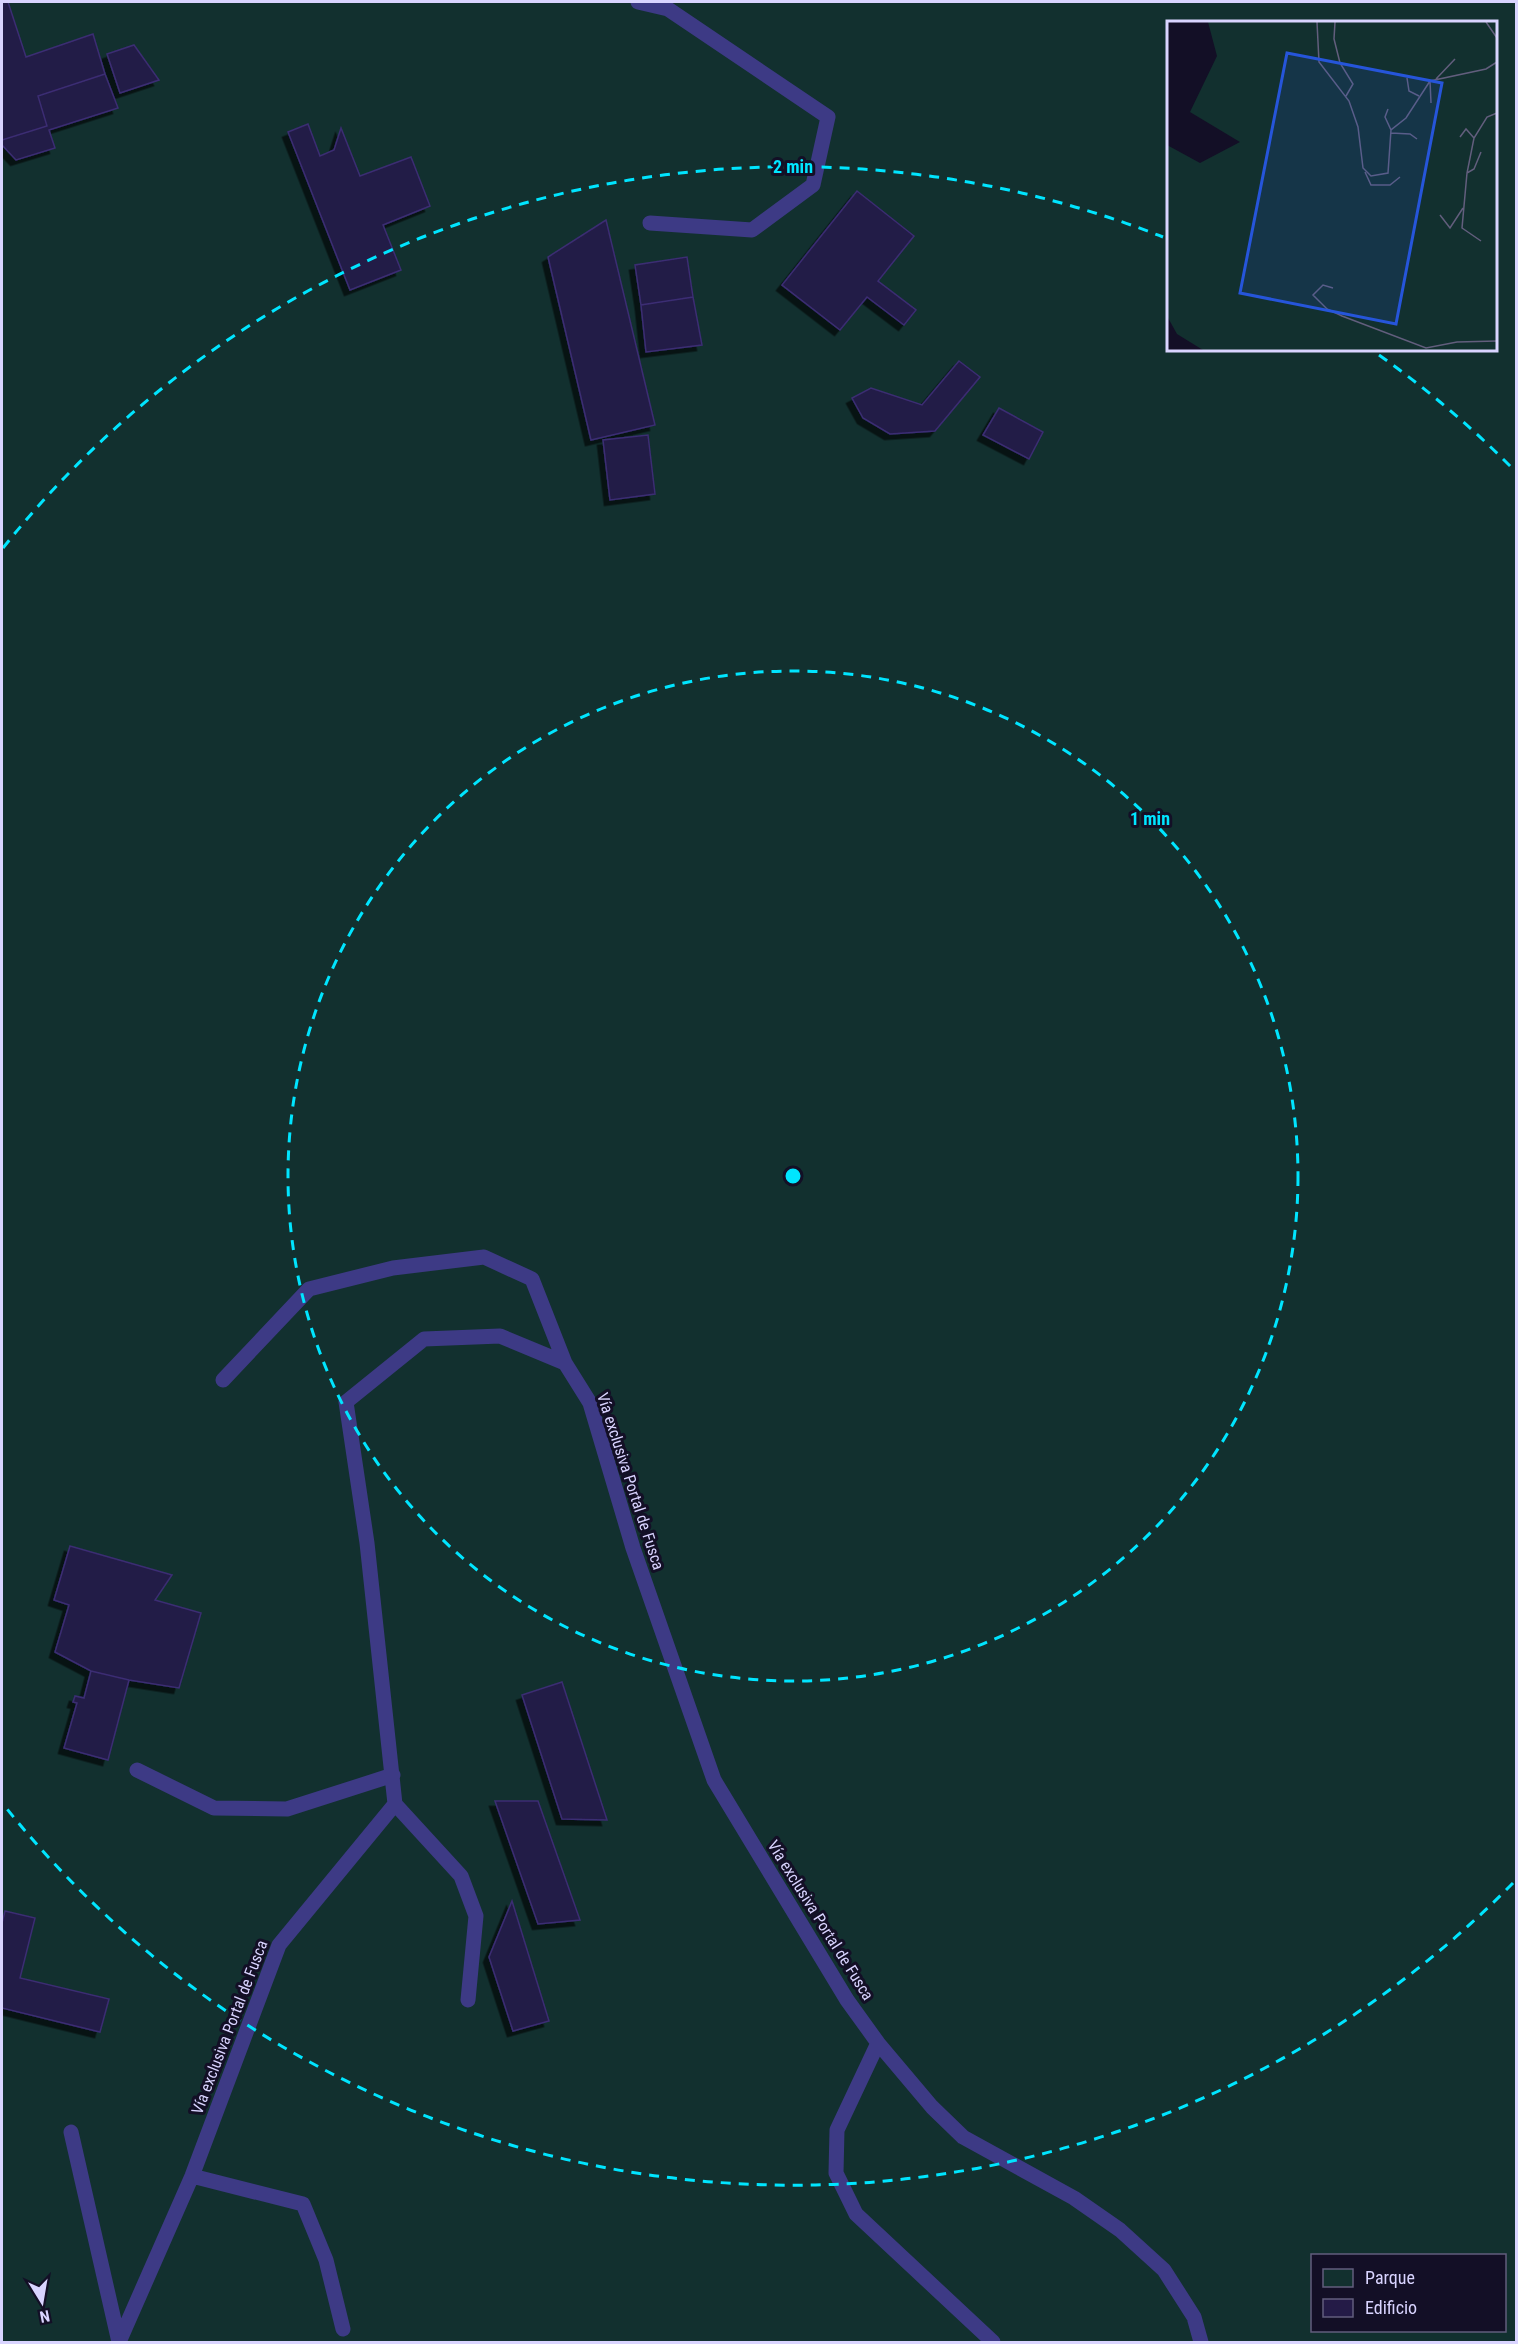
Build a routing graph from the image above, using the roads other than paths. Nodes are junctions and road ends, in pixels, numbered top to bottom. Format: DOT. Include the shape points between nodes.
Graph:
graph roads {
  1 [pos="638,2"];
  2 [pos="650,223"];
  3 [pos="565,1363"];
  4 [pos="223,1380"];
  5 [pos="137,1770"];
  6 [pos="393,1775"];
  7 [pos="395,1804"];
  8 [pos="468,2000"];
  9 [pos="878,2043"];
  10 [pos="70,2132"];
  11 [pos="192,2176"];
  12 [pos="343,2329"];
  13 [pos="119,2343"];
  14 [pos="993,2343"];
  15 [pos="1201,2343"];
  1 -- 2 [label="lane" via="668,9 828,117 813,185 752,230"];
  3 -- 4 [label="lane, Vía exclusiva Portal de Fusca" via="532,1279 484,1257 393,1268 309,1289"];
  3 -- 6 [label="lane" via="500,1336 424,1339 346,1402 367,1543"];
  3 -- 9 [label="lane, Vía exclusiva Portal de Fusca" via="590,1403 633,1548 714,1780"];
  5 -- 6 [label="lane" via="214,1808 287,1809"];
  6 -- 7 [label="lane"];
  7 -- 8 [label="lane" via="461,1876 465,1886 476,1916"];
  7 -- 11 [label="lane, Vía exclusiva Portal de Fusca" via="279,1945"];
  9 -- 14 [label="lane" via="837,2130 836,2173 856,2214"];
  9 -- 15 [label="lane, Vía exclusiva Portal de Fusca" via="963,2137 1074,2198 1120,2230 1164,2270 1194,2317"];
  10 -- 13 [label="lane"];
  11 -- 12 [label="lane" via="303,2204 326,2260"];
  11 -- 13 [label="lane, Vía exclusiva Portal de Fusca"];
}
